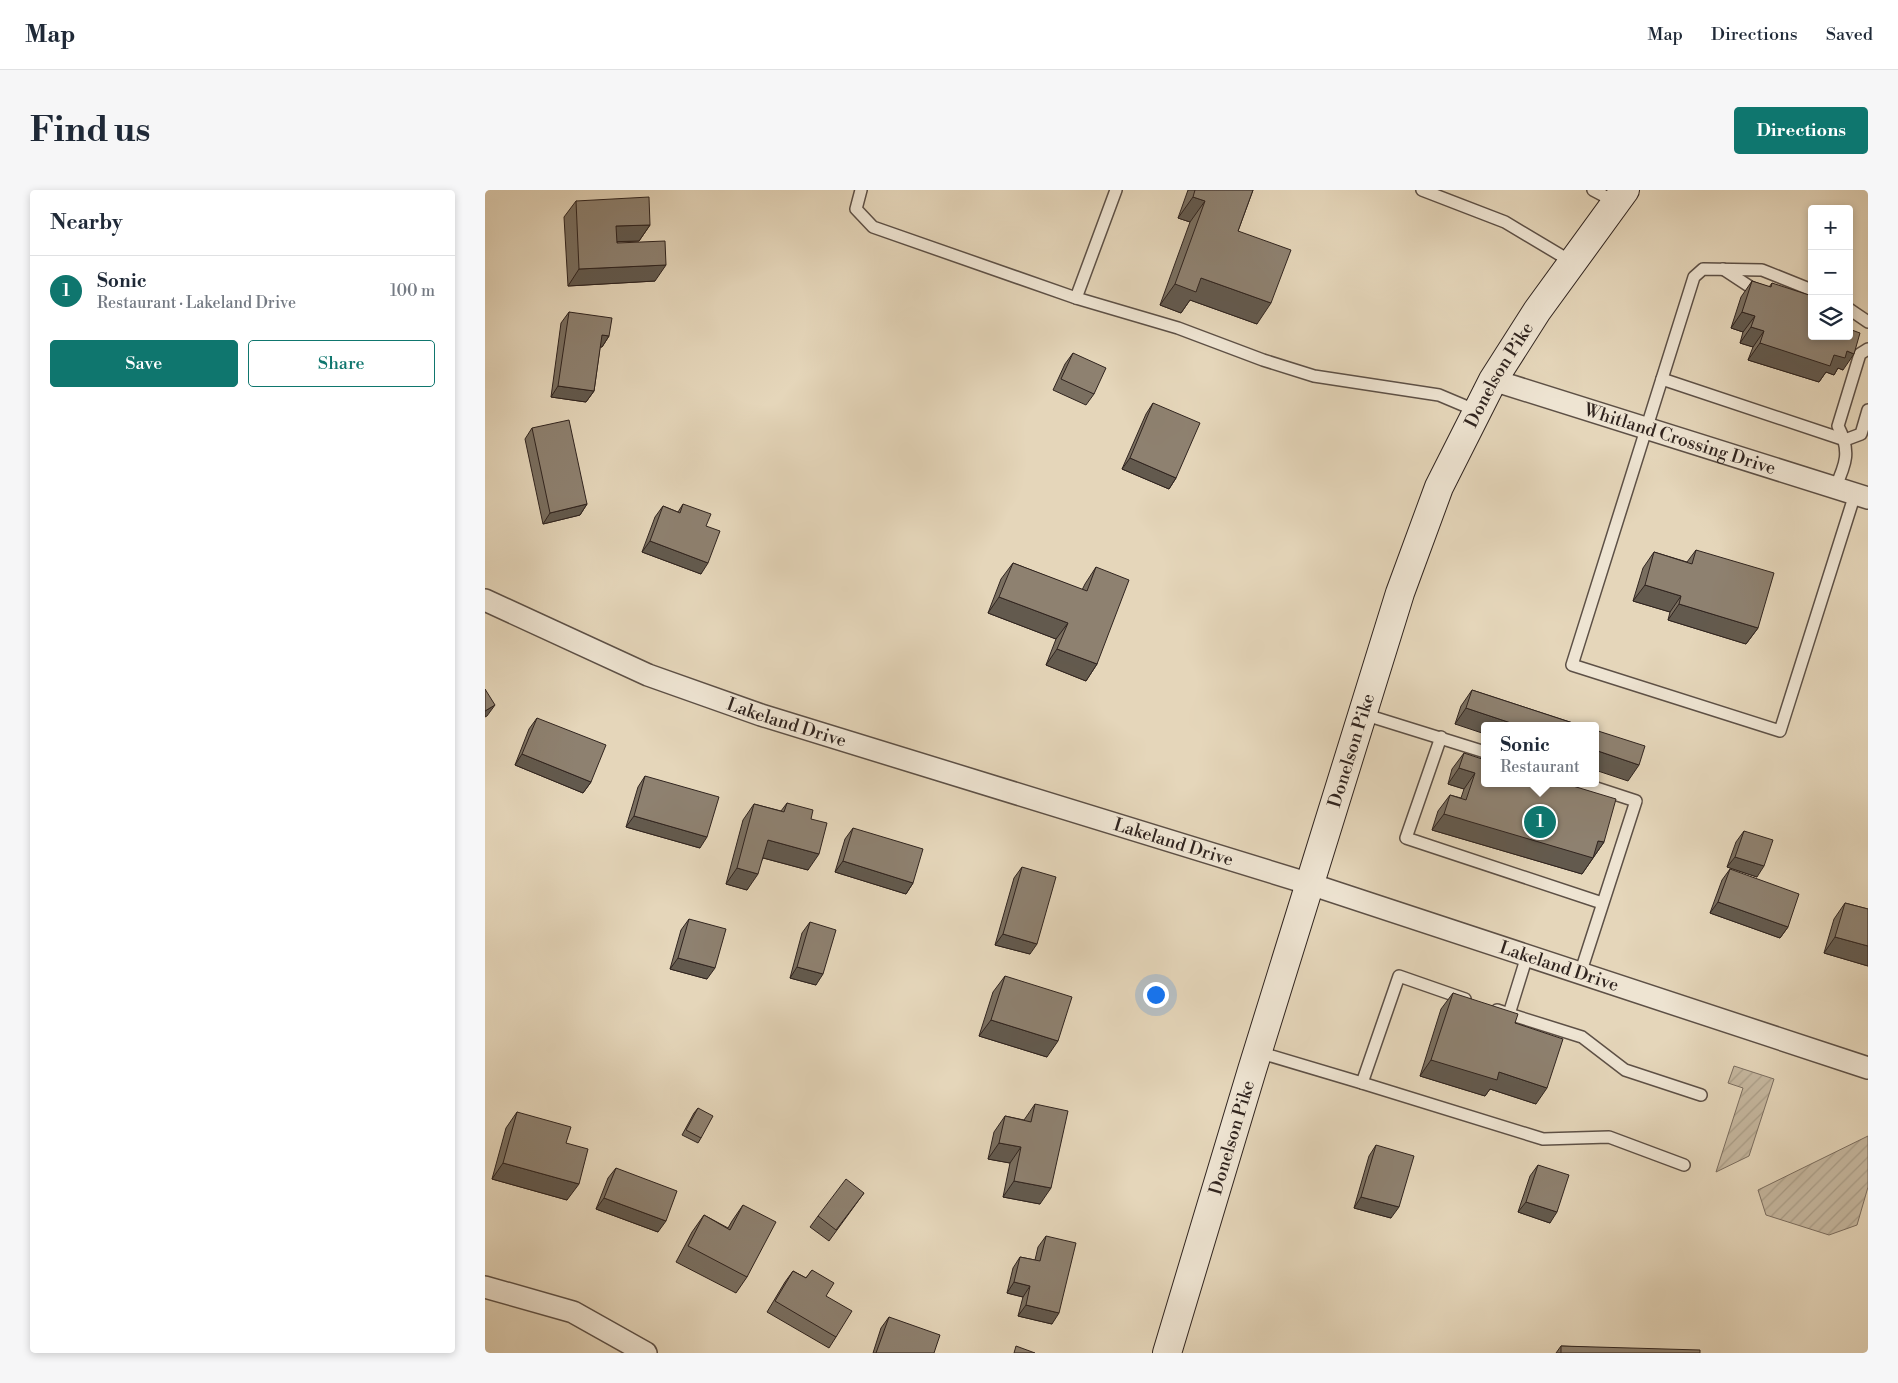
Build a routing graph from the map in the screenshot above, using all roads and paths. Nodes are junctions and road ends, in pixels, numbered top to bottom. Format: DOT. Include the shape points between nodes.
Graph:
graph roads {
  1 [pos="861,190"];
  2 [pos="1116,190"];
  3 [pos="1422,190"];
  4 [pos="1611,194"];
  5 [pos="1572,262"];
  6 [pos="1720,268"];
  7 [pos="1808,288"];
  8 [pos="1761,294"];
  9 [pos="1076,298"];
  10 [pos="1853,312"];
  11 [pos="1853,321"];
  12 [pos="1868,323"];
  13 [pos="1868,349"];
  14 [pos="1662,379"];
  15 [pos="1493,380"];
  16 [pos="1868,410"];
  17 [pos="1477,411"];
  18 [pos="1647,428"];
  19 [pos="1845,440"];
  20 [pos="1853,493"];
  21 [pos="485,600"];
  22 [pos="1363,714"];
  23 [pos="1441,737"];
  24 [pos="1481,751"];
  25 [pos="1593,787"];
  26 [pos="1310,884"];
  27 [pos="1602,903"];
  28 [pos="1527,956"];
  29 [pos="1580,974"];
  30 [pos="1472,1002"];
  31 [pos="1491,1008"];
  32 [pos="1509,1014"];
  33 [pos="1258,1052"];
  34 [pos="1868,1068"];
  35 [pos="1362,1083"];
  36 [pos="1701,1095"];
  37 [pos="1684,1164"];
  38 [pos="485,1287"];
  39 [pos="646,1353"];
  40 [pos="1167,1353"];
  1 -- 9 [label="lane" via="857,209 873,226"];
  2 -- 9 [label="lane"];
  3 -- 5 [label="lane" via="1505,222"];
  4 -- 5 [label="main road, Donelson Pike"];
  5 -- 15 [label="main road, Donelson Pike"];
  6 -- 7 [label="lane" via="1763,270"];
  6 -- 8 [label="lane"];
  6 -- 14 [label="lane" via="1703,269 1694,277"];
  9 -- 17 [label="lane" via="1178,328 1315,376 1439,395"];
  10 -- 12 [label="lane"];
  11 -- 12 [label="lane"];
  13 -- 19 [label="lane" via="1860,354 1838,426"];
  14 -- 18 [label="lane"];
  14 -- 19 [label="lane"];
  15 -- 17 [label="main road, Donelson Pike"];
  15 -- 18 [label="street, Whitland Crossing Drive"];
  16 -- 19 [label="lane" via="1861,434"];
  17 -- 22 [label="main road, Donelson Pike" via="1439,487 1400,593"];
  18 -- 20 [label="street, Whitland Crossing Drive"];
  18 -- 20 [label="lane" via="1572,665 1780,731"];
  19 -- 20 [label="lane" via="1845,465"];
  21 -- 26 [label="street, Lakeland Drive" via="648,675 761,715"];
  22 -- 23 [label="lane"];
  22 -- 26 [label="main road, Donelson Pike"];
  23 -- 24 [label="lane"];
  23 -- 27 [label="lane" via="1406,838"];
  25 -- 27 [label="lane" via="1635,801"];
  26 -- 28 [label="street, Lakeland Drive"];
  26 -- 33 [label="main road, Donelson Pike"];
  27 -- 29 [label="lane"];
  28 -- 29 [label="street, Lakeland Drive"];
  28 -- 32 [label="lane"];
  29 -- 34 [label="street, Lakeland Drive"];
  30 -- 35 [label="lane" via="1399,976"];
  31 -- 32 [label="lane"];
  32 -- 36 [label="lane" via="1582,1037 1625,1070"];
  33 -- 35 [label="lane"];
  33 -- 40 [label="main road, Donelson Pike"];
  35 -- 37 [label="lane" via="1543,1139 1609,1137"];
  38 -- 39 [label="street" via="573,1312"];
}
